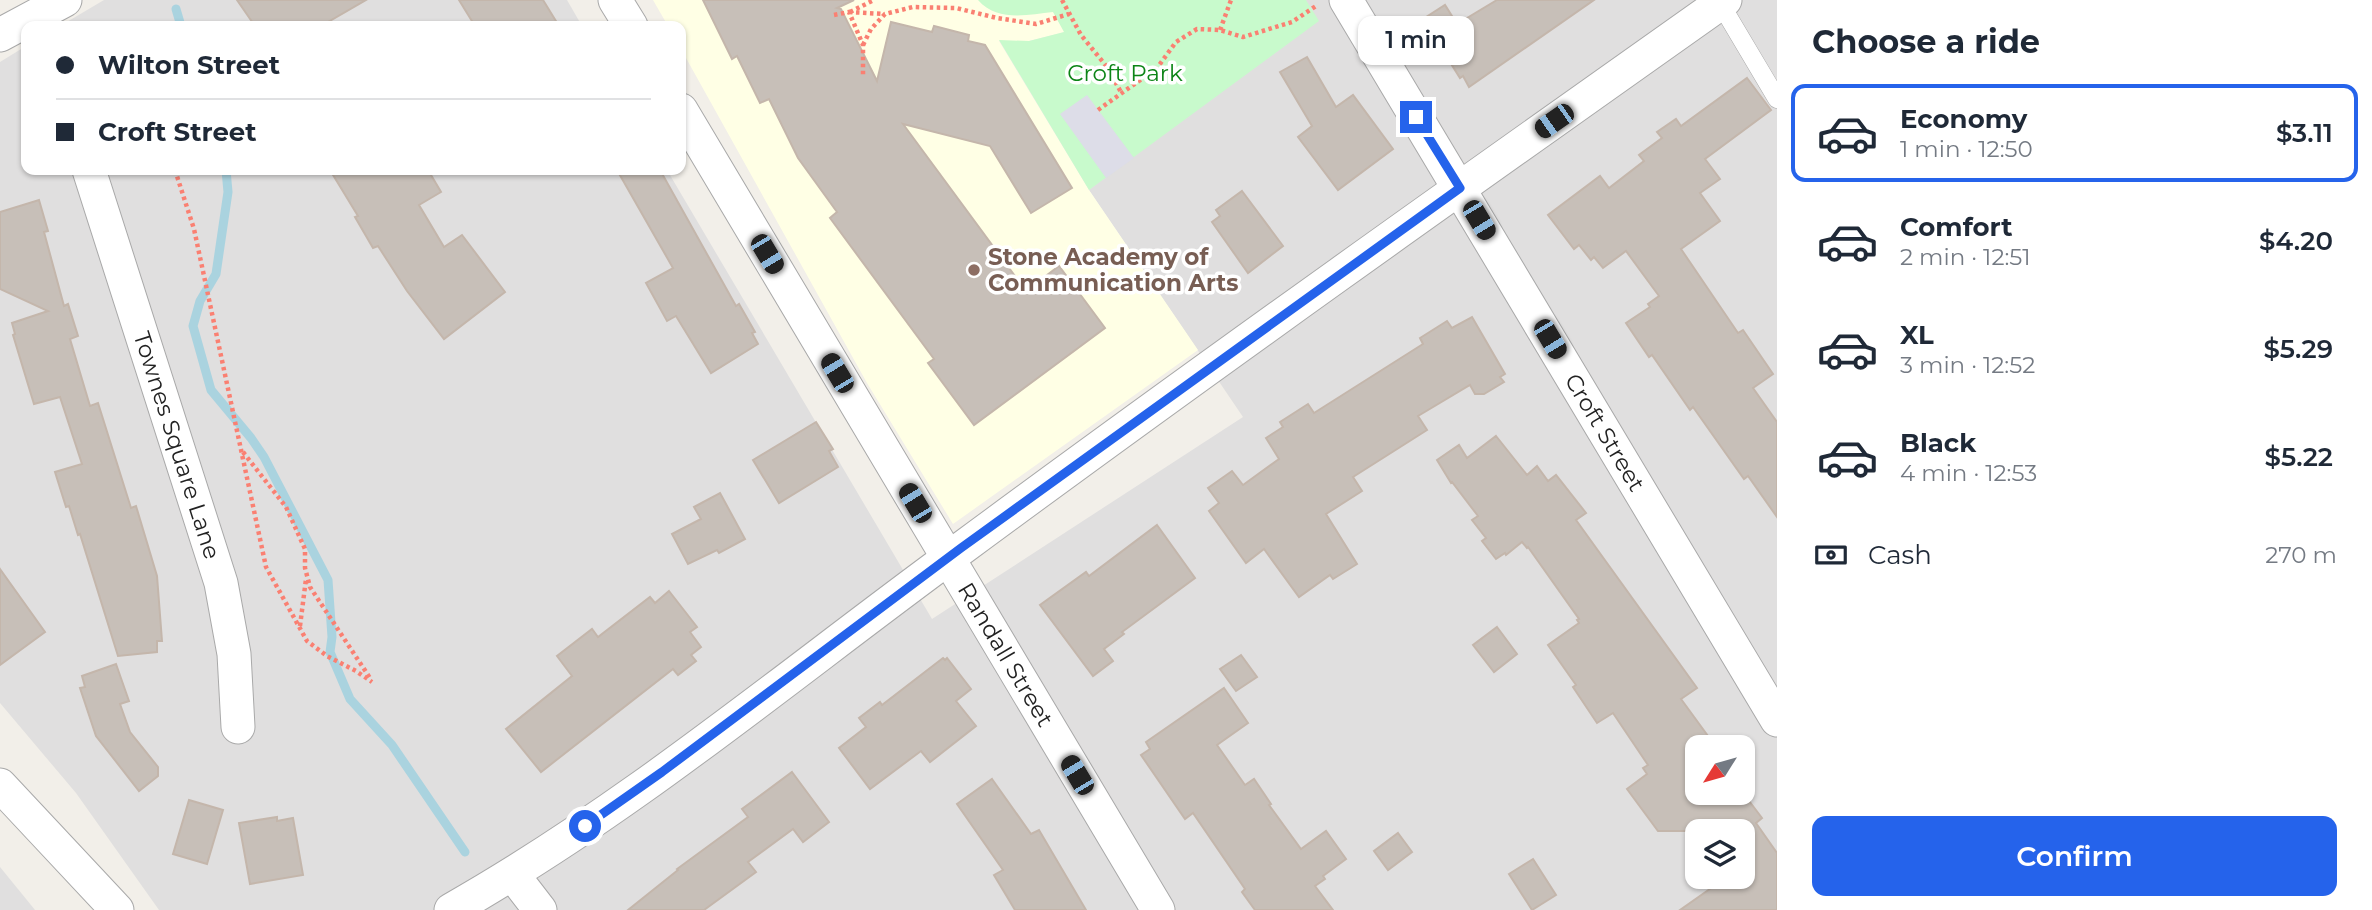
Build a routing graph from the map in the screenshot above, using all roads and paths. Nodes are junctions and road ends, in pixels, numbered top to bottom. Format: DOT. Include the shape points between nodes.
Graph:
graph roads {
  1 [pos="874,0"];
  2 [pos="942,0"];
  3 [pos="1062,0"];
  4 [pos="1231,0"];
  5 [pos="1335,1"];
  6 [pos="1722,2"];
  7 [pos="949,8"];
  8 [pos="849,12"];
  9 [pos="50,14"];
  10 [pos="885,14"];
  11 [pos="1069,14"];
  12 [pos="834,15"];
  13 [pos="33,21"];
  14 [pos="21,26"];
  15 [pos="1220,30"];
  16 [pos="0,35"];
  17 [pos="863,45"];
  18 [pos="863,75"];
  19 [pos="1122,94"];
  20 [pos="1777,99"];
  21 [pos="1098,110"];
  22 [pos="686,118"];
  23 [pos="91,175"];
  24 [pos="177,175"];
  25 [pos="1460,188"];
  26 [pos="240,449"];
  27 [pos="948,558"];
  28 [pos="307,576"];
  29 [pos="300,627"];
  30 [pos="1777,720"];
  31 [pos="238,727"];
  32 [pos="0,785"];
  33 [pos="513,875"];
  34 [pos="119,908"];
  35 [pos="451,910"];
  36 [pos="540,910"];
  37 [pos="1158,910"];
  1 -- 8 [label="path"];
  2 -- 7 [label="path"];
  3 -- 11 [label="path"];
  4 -- 15 [label="path"];
  5 -- 15 [label="path" via="1292,22 1243,37"];
  5 -- 25 [label="street, Croft Street"];
  6 -- 20 [label="lane"];
  6 -- 25 [label="street"];
  7 -- 10 [label="path" via="913,7"];
  7 -- 11 [label="path" via="1036,24"];
  8 -- 10 [label="path"];
  8 -- 12 [label="path"];
  8 -- 17 [label="path"];
  9 -- 13 [label="street"];
  10 -- 17 [label="path"];
  11 -- 19 [label="path"];
  14 -- 16 [label="street"];
  15 -- 19 [label="path" via="1198,29 1176,41 1157,68"];
  17 -- 18 [label="path"];
  19 -- 21 [label="path"];
  22 -- 27 [label="street, Randall Street"];
  23 -- 31 [label="street, Townes Square Lane" via="220,583 234,654"];
  24 -- 26 [label="path" via="194,229"];
  25 -- 27 [label="street"];
  25 -- 30 [label="street, Croft Street"];
  26 -- 28 [label="path" via="286,507 305,549"];
  26 -- 29 [label="path" via="266,567"];
  27 -- 33 [label="street" via="662,772"];
  27 -- 37 [label="street, Randall Street"];
  28 -- 29 [label="path"];
  28 -- 29 [label="path" via="372,682 307,641"];
  32 -- 34 [label="street"];
  33 -- 35 [label="street"];
  33 -- 36 [label="street"];
}
